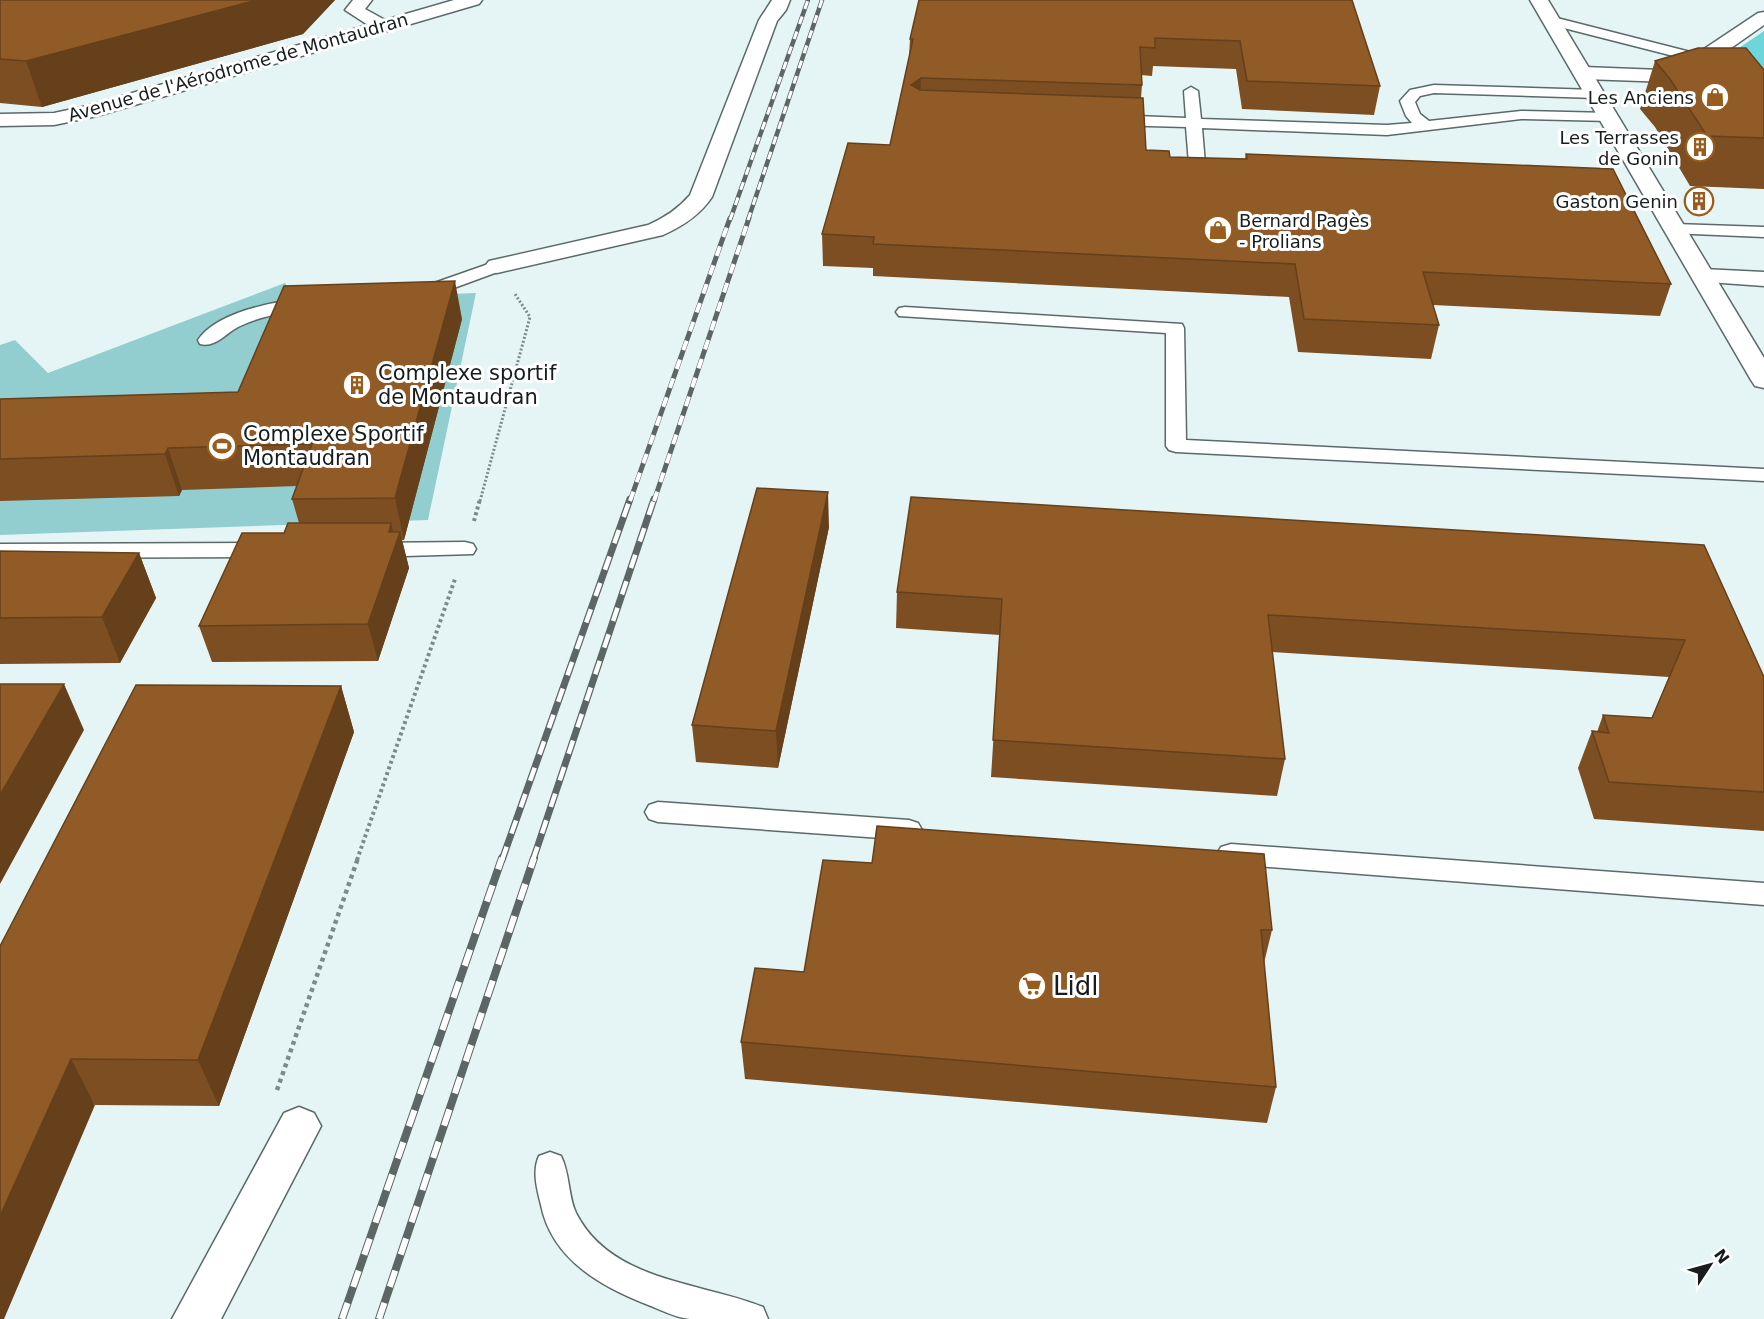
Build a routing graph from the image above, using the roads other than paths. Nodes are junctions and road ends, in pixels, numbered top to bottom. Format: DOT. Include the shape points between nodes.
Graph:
graph roads {
  1 [pos="363,0"];
  2 [pos="473,0"];
  3 [pos="781,0"];
  4 [pos="1539,0"];
  5 [pos="1764,17"];
  6 [pos="1553,21"];
  7 [pos="382,26"];
  8 [pos="1581,68"];
  9 [pos="1722,71"];
  10 [pos="1764,85"];
  11 [pos="1191,91"];
  12 [pos="1596,94"];
  13 [pos="1610,117"];
  14 [pos="0,120"];
  15 [pos="1098,120"];
  16 [pos="1194,123"];
  17 [pos="1428,127"];
  18 [pos="1198,176"];
  19 [pos="1675,229"];
  20 [pos="1764,232"];
  21 [pos="497,266"];
  22 [pos="1703,276"];
  23 [pos="1764,279"];
  24 [pos="413,297"];
  25 [pos="319,302"];
  26 [pos="905,312"];
  27 [pos="207,340"];
  28 [pos="1764,380"];
  29 [pos="1764,475"];
  30 [pos="465,549"];
  31 [pos="288,550"];
  32 [pos="348,550"];
  33 [pos="0,551"];
  34 [pos="658,812"];
  35 [pos="930,832"];
  36 [pos="1202,852"];
  37 [pos="1764,894"];
  38 [pos="299,1126"];
  39 [pos="550,1166"];
  40 [pos="196,1319"];
  41 [pos="751,1319"];
  1 -- 7 [label="street" via="354,10"];
  2 -- 7 [label="street, Avenue de l'Aérodrome de Montaudran"];
  3 -- 21 [label="street" via="768,20 701,197 689,212 655,230"];
  4 -- 6 [label="street"];
  5 -- 9 [label="street" via="1710,53"];
  6 -- 8 [label="street"];
  6 -- 9 [label="lane"];
  7 -- 14 [label="street, Avenue de l'Aérodrome de Montaudran" via="72,116 38,121"];
  8 -- 9 [label="street"];
  8 -- 12 [label="street"];
  9 -- 10 [label="street"];
  11 -- 16 [label="lane"];
  12 -- 13 [label="street"];
  12 -- 17 [label="lane" via="1434,89 1415,93 1407,101 1413,117"];
  13 -- 17 [label="lane" via="1521,115"];
  13 -- 19 [label="street"];
  15 -- 16 [label="lane"];
  16 -- 17 [label="lane" via="1387,130"];
  16 -- 18 [label="lane"];
  19 -- 20 [label="lane"];
  19 -- 22 [label="street"];
  21 -- 24 [label="lane"];
  22 -- 23 [label="street"];
  22 -- 28 [label="street"];
  25 -- 27 [label="lane" via="292,304 255,314 233,322"];
  26 -- 29 [label="lane" via="1175,328 1176,446"];
  30 -- 32 [label="lane"];
  31 -- 33 [label="lane"];
  34 -- 35 [label="lane"];
  36 -- 37 [label="lane"];
  38 -- 40 [label="street"];
  39 -- 41 [label="lane" via="560,1216 582,1249 622,1276 679,1301"];
}
